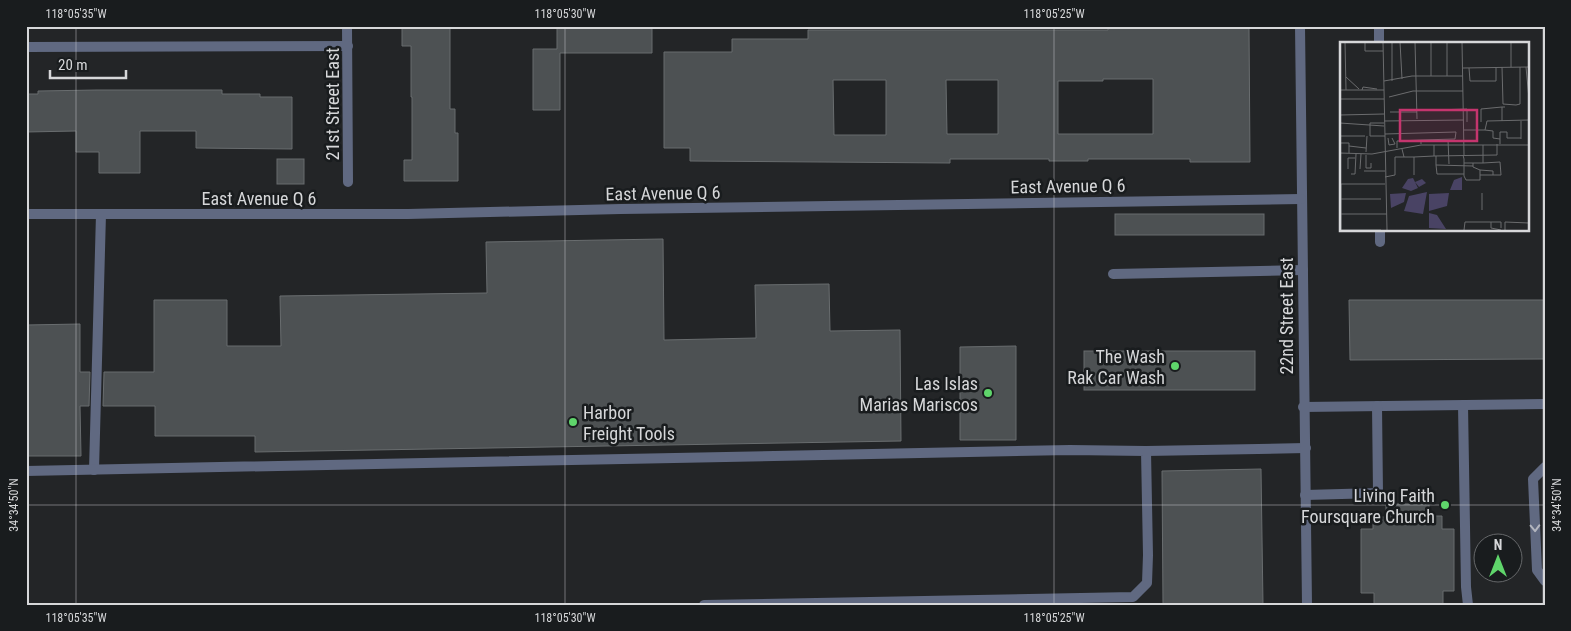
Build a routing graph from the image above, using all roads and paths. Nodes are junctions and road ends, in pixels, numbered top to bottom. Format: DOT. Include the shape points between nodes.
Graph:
graph roads {
  1 [pos="347,26"];
  2 [pos="1300,26"];
  3 [pos="1379,26"];
  4 [pos="1379,42"];
  5 [pos="348,46"];
  6 [pos="26,47"];
  7 [pos="348,182"];
  8 [pos="1301,199"];
  9 [pos="26,214"];
  10 [pos="101,214"];
  11 [pos="1380,231"];
  12 [pos="1380,242"];
  13 [pos="1302,270"];
  14 [pos="1113,274"];
  15 [pos="1545,404"];
  16 [pos="1463,405"];
  17 [pos="1377,406"];
  18 [pos="1303,407"];
  19 [pos="1306,448"];
  20 [pos="1146,451"];
  21 [pos="1545,467"];
  22 [pos="94,470"];
  23 [pos="26,471"];
  24 [pos="1305,495"];
  25 [pos="1545,580"];
  26 [pos="995,602"];
  27 [pos="772,604"];
  28 [pos="704,605"];
  29 [pos="1306,605"];
  30 [pos="1468,605"];
  1 -- 5 [label="street, 21st Street East"];
  2 -- 8 [label="street, 22nd Street East"];
  3 -- 4 [label="street"];
  5 -- 6 [label="street"];
  5 -- 7 [label="street, 21st Street East"];
  8 -- 10 [label="street, East Avenue Q 6" via="418,214"];
  8 -- 13 [label="street, 22nd Street East"];
  9 -- 10 [label="street, East Avenue Q 6"];
  10 -- 22 [label="street"];
  11 -- 12 [label="street"];
  13 -- 14 [label="street"];
  13 -- 18 [label="street, 22nd Street East"];
  15 -- 16 [label="street"];
  16 -- 17 [label="street"];
  16 -- 30 [label="street"];
  17 -- 18 [label="street"];
  17 -- 24 [label="street" via="1378,493"];
  18 -- 19 [label="street, 22nd Street East"];
  19 -- 20 [label="street"];
  19 -- 24 [label="street, 22nd Street East"];
  20 -- 22 [label="street"];
  20 -- 26 [label="street" via="1147,583 1133,597"];
  21 -- 25 [label="street, one-way" via="1533,479 1537,570"];
  22 -- 23 [label="street"];
  24 -- 29 [label="street, 22nd Street East"];
  26 -- 27 [label="street"];
  27 -- 28 [label="street"];
}
